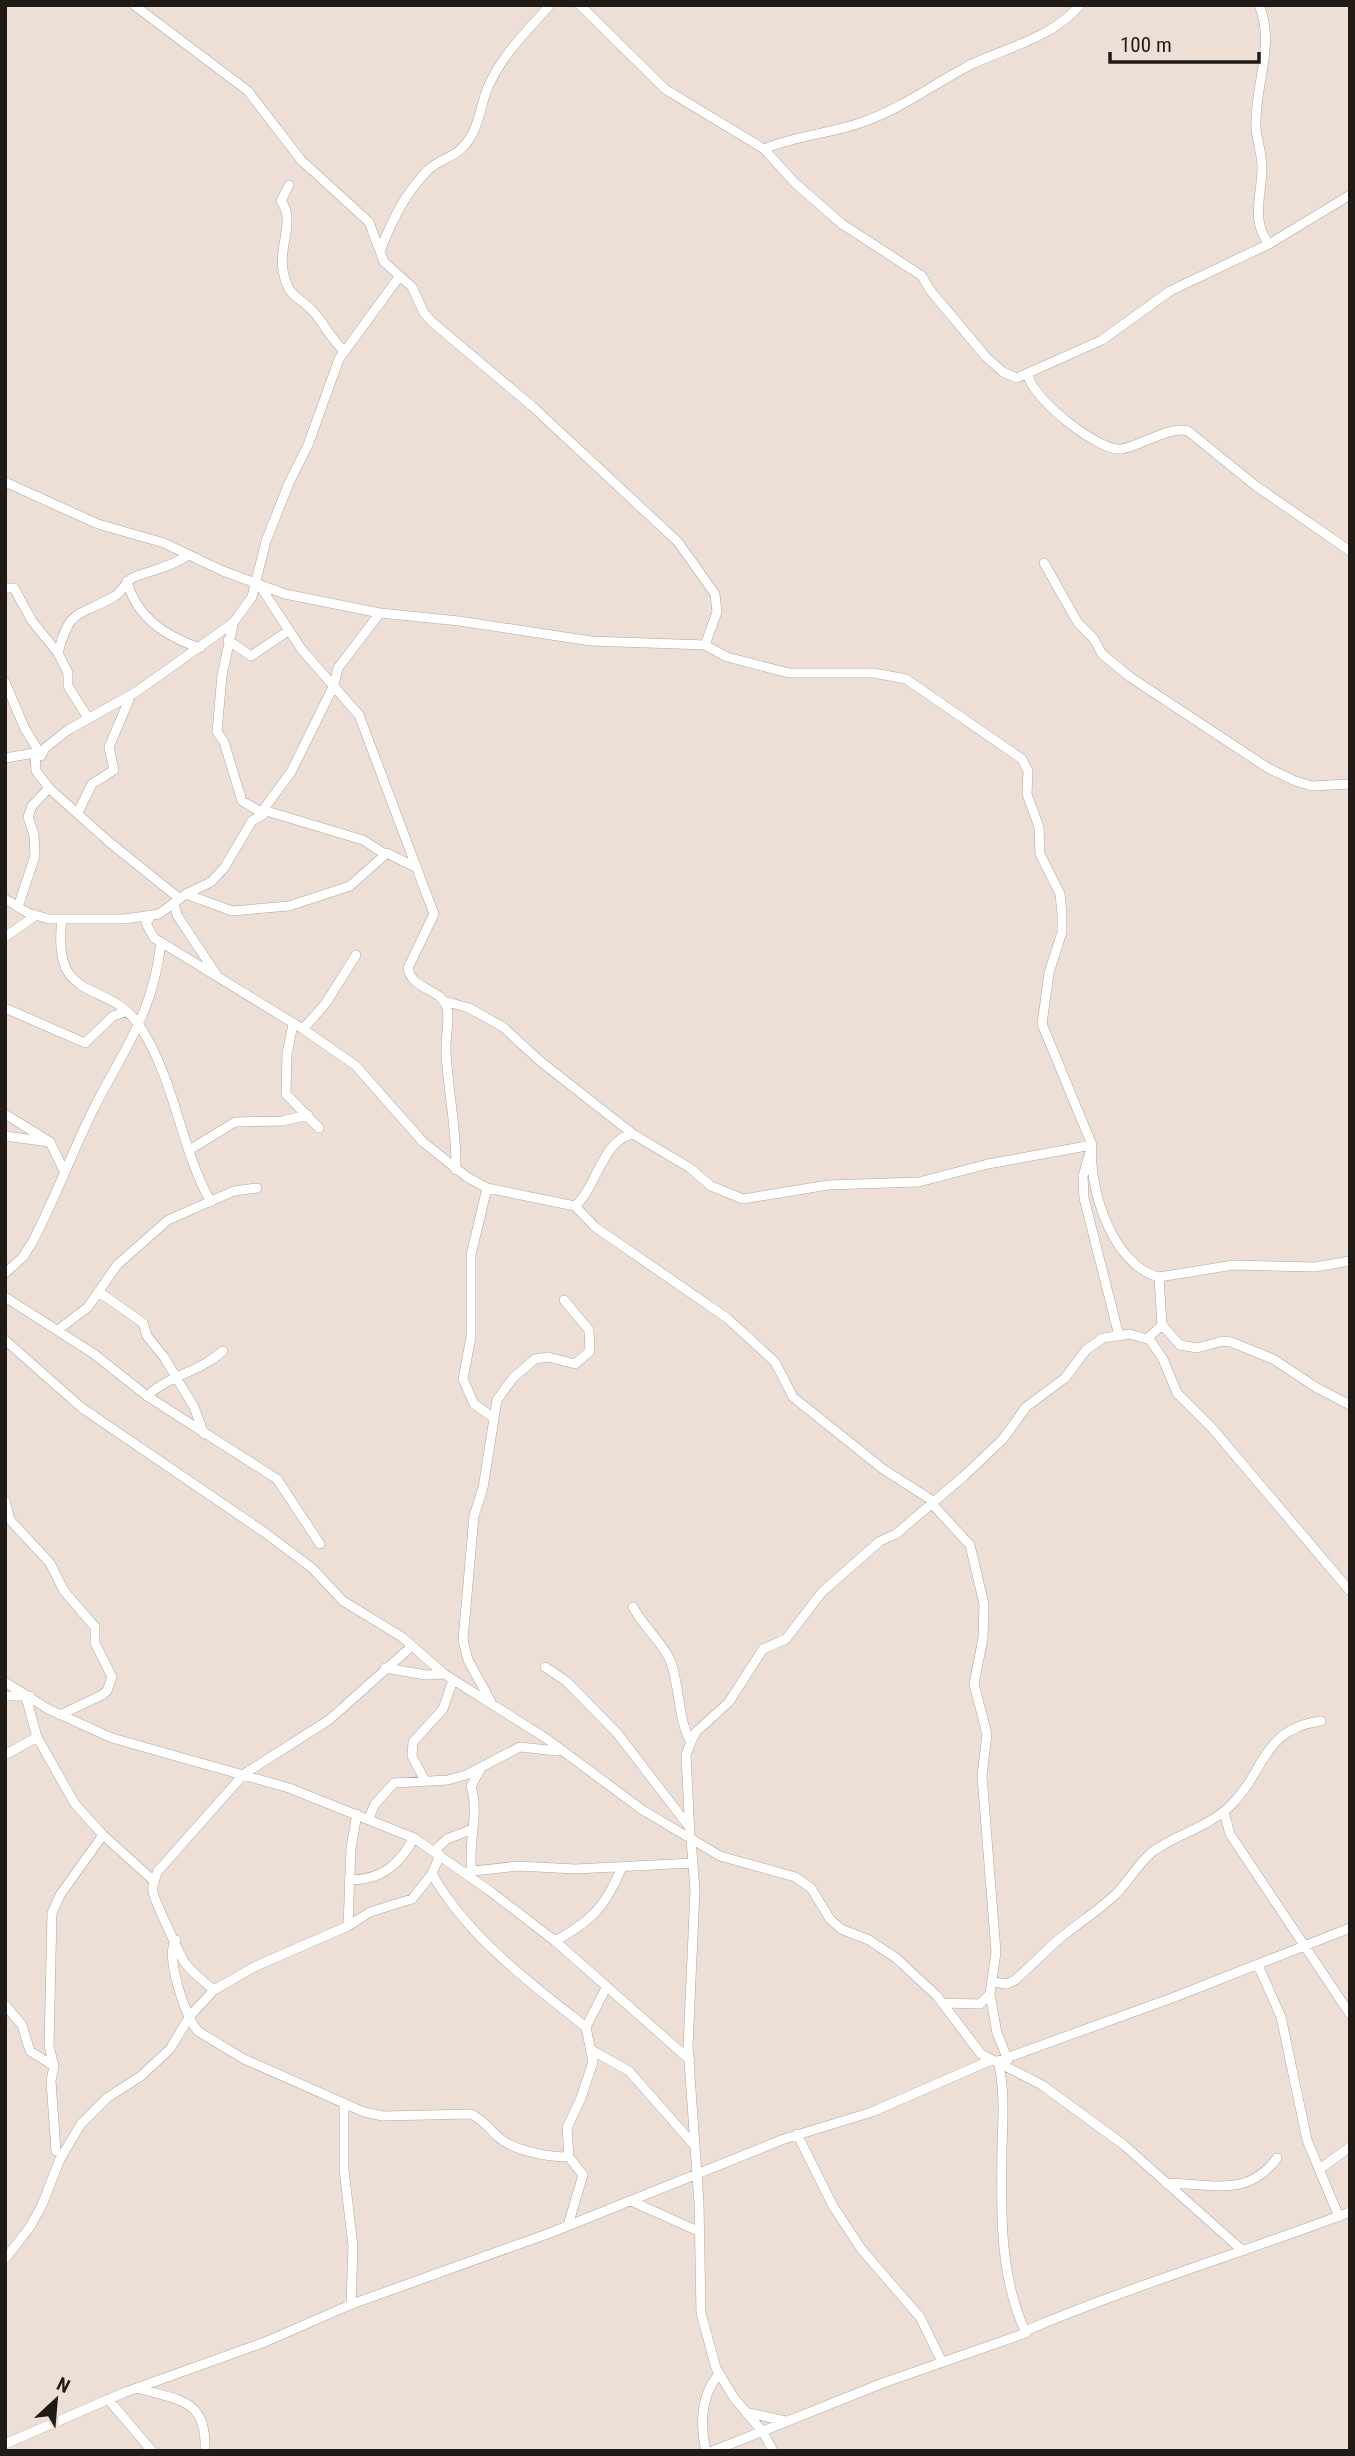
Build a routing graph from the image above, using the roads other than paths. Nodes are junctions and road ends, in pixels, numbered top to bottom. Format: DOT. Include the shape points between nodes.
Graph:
graph roads {
  1 [pos="134,5"];
  2 [pos="550,5"];
  3 [pos="580,5"];
  4 [pos="1080,5"];
  5 [pos="1259,5"];
  6 [pos="765,149"];
  7 [pos="289,185"];
  8 [pos="1350,195"];
  9 [pos="1269,244"];
  10 [pos="381,249"];
  11 [pos="399,277"];
  12 [pos="343,350"];
  13 [pos="1028,375"];
  14 [pos="5,482"];
  15 [pos="1350,551"];
  16 [pos="188,555"];
  17 [pos="1044,563"];
  18 [pos="127,581"];
  19 [pos="257,582"];
  20 [pos="5,588"];
  21 [pos="380,614"];
  22 [pos="233,623"];
  23 [pos="288,631"];
  24 [pos="228,640"];
  25 [pos="705,645"];
  26 [pos="200,648"];
  27 [pos="58,653"];
  28 [pos="5,682"];
  29 [pos="334,685"];
  30 [pos="131,695"];
  31 [pos="88,718"];
  32 [pos="38,755"];
  33 [pos="5,758"];
  34 [pos="1350,784"];
  35 [pos="49,788"];
  36 [pos="78,812"];
  37 [pos="264,812"];
  38 [pos="386,854"];
  39 [pos="415,867"];
  40 [pos="5,899"];
  41 [pos="180,899"];
  42 [pos="18,906"];
  43 [pos="35,916"];
  44 [pos="150,917"];
  45 [pos="62,920"];
  46 [pos="5,937"];
  47 [pos="161,942"];
  48 [pos="356,955"];
  49 [pos="217,975"];
  50 [pos="444,1001"];
  51 [pos="5,1008"];
  52 [pos="125,1012"];
  53 [pos="293,1024"];
  54 [pos="139,1025"];
  55 [pos="303,1028"];
  56 [pos="5,1114"];
  57 [pos="308,1115"];
  58 [pos="319,1128"];
  59 [pos="633,1134"];
  60 [pos="5,1136"];
  61 [pos="50,1142"];
  62 [pos="1092,1145"];
  63 [pos="191,1149"];
  64 [pos="457,1170"];
  65 [pos="64,1171"];
  66 [pos="257,1188"];
  67 [pos="488,1188"];
  68 [pos="211,1202"];
  69 [pos="575,1206"];
  70 [pos="1350,1261"];
  71 [pos="5,1273"];
  72 [pos="1160,1277"];
  73 [pos="99,1292"];
  74 [pos="5,1297"];
  75 [pos="564,1300"];
  76 [pos="1162,1325"];
  77 [pos="58,1330"];
  78 [pos="1119,1336"];
  79 [pos="5,1340"];
  80 [pos="1150,1340"];
  81 [pos="223,1351"];
  82 [pos="174,1376"];
  83 [pos="146,1396"];
  84 [pos="1350,1405"];
  85 [pos="494,1418"];
  86 [pos="204,1434"];
  87 [pos="5,1501"];
  88 [pos="933,1501"];
  89 [pos="320,1544"];
  90 [pos="1350,1591"];
  91 [pos="633,1607"];
  92 [pos="412,1646"];
  93 [pos="545,1667"];
  94 [pos="385,1668"];
  95 [pos="444,1674"];
  96 [pos="453,1680"];
  97 [pos="5,1682"];
  98 [pos="5,1696"];
  99 [pos="28,1696"];
  100 [pos="491,1702"];
  101 [pos="60,1715"];
  102 [pos="1321,1721"];
  103 [pos="37,1737"];
  104 [pos="691,1742"];
  105 [pos="557,1751"];
  106 [pos="5,1755"];
  107 [pos="480,1769"];
  108 [pos="244,1774"];
  109 [pos="425,1781"];
  110 [pos="1224,1812"];
  111 [pos="357,1814"];
  112 [pos="369,1818"];
  113 [pos="473,1829"];
  114 [pos="690,1834"];
  115 [pos="103,1835"];
  116 [pos="414,1838"];
  117 [pos="437,1853"];
  118 [pos="693,1863"];
  119 [pos="622,1867"];
  120 [pos="467,1872"];
  121 [pos="432,1874"];
  122 [pos="349,1880"];
  123 [pos="154,1881"];
  124 [pos="348,1926"];
  125 [pos="1350,1928"];
  126 [pos="176,1940"];
  127 [pos="555,1941"];
  128 [pos="1305,1948"];
  129 [pos="1258,1965"];
  130 [pos="994,1982"];
  131 [pos="606,1988"];
  132 [pos="214,1990"];
  133 [pos="990,1994"];
  134 [pos="944,2003"];
  135 [pos="5,2006"];
  136 [pos="1350,2014"];
  137 [pos="190,2016"];
  138 [pos="586,2027"];
  139 [pos="593,2051"];
  140 [pos="690,2060"];
  141 [pos="998,2061"];
  142 [pos="54,2066"];
  143 [pos="344,2104"];
  144 [pos="797,2134"];
  145 [pos="694,2145"];
  146 [pos="1350,2147"];
  147 [pos="56,2151"];
  148 [pos="569,2157"];
  149 [pos="1277,2158"];
  150 [pos="1321,2168"];
  151 [pos="696,2175"];
  152 [pos="1166,2183"];
  153 [pos="630,2200"];
  154 [pos="1350,2212"];
  155 [pos="1339,2217"];
  156 [pos="568,2225"];
  157 [pos="700,2232"];
  158 [pos="1242,2251"];
  159 [pos="5,2259"];
  160 [pos="351,2305"];
  161 [pos="1026,2333"];
  162 [pos="942,2362"];
  163 [pos="719,2374"];
  164 [pos="136,2388"];
  165 [pos="108,2399"];
  166 [pos="745,2410"];
  167 [pos="788,2422"];
  168 [pos="764,2432"];
  169 [pos="5,2444"];
  170 [pos="152,2451"];
  171 [pos="205,2451"];
  172 [pos="706,2451"];
  173 [pos="713,2451"];
  174 [pos="773,2451"];
  1 -- 10 [label="street" via="248,91 301,160 369,222"];
  2 -- 10 [label="street" via="503,60 488,86 469,140 453,157 425,174 396,216"];
  3 -- 6 [label="street" via="665,89"];
  4 -- 6 [label="street" via="1048,30 971,65 887,113"];
  5 -- 9 [label="street" via="1268,49 1260,76 1257,116 1262,162 1258,212 1260,231"];
  6 -- 13 [label="street" via="842,224 922,276 996,366 1011,377"];
  7 -- 12 [label="street" via="281,201 288,222 283,271 295,299 312,310"];
  8 -- 9 [label="street"];
  9 -- 13 [label="street" via="1188,281 1102,340"];
  10 -- 11 [label="street" via="384,262"];
  11 -- 12 [label="street"];
  11 -- 25 [label="street" via="412,287 432,322 532,406 678,542 715,593 717,612"];
  12 -- 19 [label="street" via="266,541"];
  13 -- 15 [label="street" via="1045,402 1086,435 1116,449 1177,430 1188,431 1256,486"];
  14 -- 16 [label="street" via="98,524 164,543"];
  16 -- 18 [label="street"];
  16 -- 19 [label="street"];
  17 -- 34 [label="street" via="1078,623 1113,665 1268,768 1312,786"];
  18 -- 26 [label="street" via="161,632"];
  18 -- 27 [label="street" via="120,592 68,622"];
  19 -- 21 [label="street" via="285,594"];
  19 -- 22 [label="street"];
  19 -- 23 [label="street"];
  20 -- 27 [label="street" via="13,589"];
  21 -- 25 [label="street" via="591,641"];
  21 -- 29 [label="street" via="338,668"];
  22 -- 24 [label="street"];
  22 -- 26 [label="street"];
  23 -- 24 [label="street" via="251,656"];
  23 -- 29 [label="street"];
  24 -- 37 [label="street" via="217,733 242,801"];
  25 -- 62 [label="street" via="727,657 789,673 862,672 906,679 1022,760 1028,771 1027,794 1039,827 1040,854 1059,894 1062,914 1042,1024"];
  26 -- 30 [label="street"];
  27 -- 31 [label="street" via="68,673 67,684"];
  28 -- 32 [label="street"];
  29 -- 37 [label="street" via="291,772"];
  29 -- 39 [label="street" via="359,715"];
  30 -- 31 [label="street"];
  30 -- 36 [label="street" via="109,747 114,770 92,784"];
  31 -- 32 [label="street"];
  32 -- 33 [label="street"];
  32 -- 35 [label="street" via="36,771"];
  35 -- 36 [label="street"];
  35 -- 42 [label="street" via="28,817 35,843 34,865"];
  36 -- 41 [label="street"];
  37 -- 38 [label="street" via="363,841"];
  37 -- 41 [label="street" via="251,821 217,877"];
  38 -- 39 [label="street"];
  38 -- 41 [label="street" via="350,886 289,906 232,911"];
  39 -- 50 [label="street" via="434,910 408,972 412,980"];
  40 -- 42 [label="street"];
  41 -- 44 [label="street"];
  41 -- 49 [label="street" via="177,915"];
  42 -- 43 [label="street"];
  43 -- 45 [label="street"];
  43 -- 46 [label="street"];
  44 -- 45 [label="street"];
  44 -- 47 [label="street" via="146,923"];
  45 -- 52 [label="street" via="60,940 70,975 81,987"];
  47 -- 49 [label="street"];
  47 -- 54 [label="street" via="154,986"];
  48 -- 55 [label="street" via="326,1003"];
  49 -- 53 [label="street"];
  50 -- 59 [label="street" via="469,1008 503,1027"];
  50 -- 64 [label="street"];
  51 -- 52 [label="street" via="85,1043 113,1016"];
  52 -- 54 [label="street"];
  53 -- 55 [label="street"];
  53 -- 57 [label="street" via="286,1094"];
  54 -- 63 [label="street" via="164,1073"];
  54 -- 65 [label="street"];
  55 -- 64 [label="street" via="365,1074 423,1142"];
  56 -- 61 [label="street"];
  57 -- 58 [label="street"];
  57 -- 63 [label="street" via="235,1122"];
  59 -- 62 [label="street" via="711,1186 743,1199 828,1185 919,1182"];
  59 -- 69 [label="street" via="622,1136 586,1197"];
  60 -- 61 [label="street"];
  61 -- 65 [label="street"];
  62 -- 72 [label="street" via="1094,1188 1122,1249 1137,1268"];
  62 -- 78 [label="street" via="1083,1175 1084,1198"];
  63 -- 68 [label="street"];
  64 -- 67 [label="street"];
  65 -- 71 [label="street" via="33,1241"];
  66 -- 68 [label="street" via="234,1191"];
  67 -- 69 [label="street"];
  67 -- 85 [label="street" via="471,1255 471,1338 463,1379 474,1404"];
  68 -- 73 [label="street" via="190,1208 159,1227 112,1270"];
  69 -- 88 [label="street" via="602,1232 727,1318 775,1362 793,1397 890,1474"];
  70 -- 72 [label="street" via="1314,1267 1234,1265"];
  72 -- 76 [label="street"];
  73 -- 77 [label="street" via="88,1307"];
  73 -- 82 [label="street" via="139,1318"];
  74 -- 77 [label="street"];
  75 -- 85 [label="street" via="587,1325 590,1351 575,1364 548,1357 534,1359 502,1392"];
  76 -- 80 [label="street"];
  76 -- 84 [label="street" via="1180,1345 1197,1348 1231,1342 1273,1359"];
  77 -- 83 [label="street"];
  78 -- 80 [label="street"];
  78 -- 88 [label="street" via="1103,1338 1086,1350 1065,1378 1027,1407 1003,1439"];
  79 -- 92 [label="street" via="82,1408 264,1532 312,1568 343,1601"];
  80 -- 90 [label="street" via="1177,1393"];
  81 -- 82 [label="street" via="200,1369"];
  82 -- 83 [label="street"];
  82 -- 86 [label="street" via="200,1418"];
  83 -- 86 [label="street"];
  85 -- 100 [label="street" via="485,1480 474,1516 463,1640 468,1660"];
  86 -- 89 [label="street" via="277,1479"];
  87 -- 101 [label="street" via="10,1521 50,1563 80,1614 95,1627 95,1643 112,1677 102,1695"];
  88 -- 104 [label="street" via="822,1592 785,1640 763,1648 729,1702"];
  88 -- 130 [label="street" via="970,1545 983,1591 983,1638 974,1684 987,1734 982,1776 996,1952"];
  91 -- 104 [label="street" via="670,1661 681,1698 682,1729"];
  92 -- 94 [label="street"];
  92 -- 95 [label="street"];
  93 -- 114 [label="street" via="566,1681 617,1733"];
  94 -- 95 [label="street"];
  94 -- 108 [label="street" via="329,1720"];
  95 -- 96 [label="street"];
  96 -- 100 [label="street"];
  96 -- 109 [label="street" via="443,1709 412,1742 412,1756"];
  97 -- 99 [label="street"];
  98 -- 99 [label="street"];
  99 -- 101 [label="street"];
  99 -- 103 [label="street"];
  100 -- 114 [label="street" via="641,1809"];
  101 -- 108 [label="street" via="112,1738"];
  102 -- 110 [label="street" via="1304,1723 1269,1748"];
  103 -- 106 [label="street"];
  103 -- 115 [label="street" via="75,1804"];
  104 -- 114 [label="street" via="686,1755"];
  105 -- 107 [label="street" via="520,1747"];
  107 -- 109 [label="street" via="449,1780"];
  107 -- 113 [label="street" via="471,1786"];
  108 -- 111 [label="street"];
  108 -- 123 [label="street" via="167,1860"];
  109 -- 112 [label="street" via="394,1783"];
  110 -- 128 [label="street" via="1230,1834"];
  110 -- 130 [label="street" via="1153,1850 1097,1912 1056,1941 1015,1980"];
  111 -- 112 [label="street"];
  111 -- 122 [label="street"];
  112 -- 116 [label="street"];
  113 -- 117 [label="street" via="447,1839"];
  113 -- 120 [label="street"];
  114 -- 118 [label="street"];
  114 -- 134 [label="street" via="720,1856 803,1881 820,1898 830,1919 896,1958"];
  115 -- 123 [label="street"];
  115 -- 142 [label="street" via="52,1913 49,2046"];
  116 -- 117 [label="street"];
  116 -- 122 [label="street" via="390,1870 369,1879"];
  117 -- 120 [label="street"];
  117 -- 121 [label="street"];
  118 -- 119 [label="street"];
  118 -- 140 [label="street"];
  119 -- 120 [label="street" via="518,1866"];
  119 -- 127 [label="street" via="596,1914"];
  120 -- 127 [label="street"];
  121 -- 124 [label="street" via="412,1899 370,1912"];
  121 -- 138 [label="street" via="474,1932"];
  122 -- 124 [label="street"];
  123 -- 126 [label="street" via="154,1900"];
  124 -- 132 [label="street" via="256,1966"];
  125 -- 128 [label="street"];
  126 -- 132 [label="street" via="184,1962"];
  126 -- 137 [label="street" via="172,1959"];
  127 -- 131 [label="street"];
  128 -- 129 [label="street"];
  128 -- 136 [label="street"];
  129 -- 141 [label="street"];
  129 -- 150 [label="street" via="1281,2017 1307,2140"];
  130 -- 133 [label="street"];
  131 -- 138 [label="street"];
  131 -- 140 [label="street"];
  132 -- 137 [label="street"];
  133 -- 134 [label="street" via="980,2004"];
  133 -- 141 [label="street"];
  134 -- 141 [label="street" via="973,2046"];
  135 -- 142 [label="street" via="22,2025 30,2051"];
  137 -- 143 [label="street" via="193,2027 227,2050"];
  137 -- 159 [label="street" via="170,2049 80,2124 36,2216"];
  138 -- 139 [label="street"];
  139 -- 145 [label="street" via="629,2071"];
  139 -- 148 [label="street" via="582,2098 567,2127"];
  140 -- 145 [label="street"];
  141 -- 144 [label="street" via="872,2112"];
  141 -- 152 [label="street" via="1042,2085 1124,2145"];
  141 -- 161 [label="street" via="1003,2079 1002,2201 1007,2272"];
  142 -- 147 [label="street"];
  143 -- 148 [label="street" via="383,2116 471,2114 506,2142 544,2155"];
  143 -- 160 [label="street" via="344,2170 353,2246"];
  144 -- 151 [label="street"];
  144 -- 162 [label="street" via="833,2206 862,2250 920,2317"];
  145 -- 151 [label="street"];
  146 -- 150 [label="street"];
  148 -- 156 [label="street" via="583,2175"];
  149 -- 152 [label="street" via="1263,2175 1246,2184"];
  150 -- 155 [label="street"];
  151 -- 153 [label="street"];
  151 -- 157 [label="street"];
  152 -- 158 [label="street"];
  153 -- 156 [label="street"];
  153 -- 157 [label="street"];
  154 -- 155 [label="street"];
  155 -- 158 [label="street"];
  156 -- 160 [label="street"];
  157 -- 163 [label="street" via="701,2313"];
  158 -- 161 [label="street" via="1106,2297"];
  160 -- 164 [label="street" via="265,2342"];
  161 -- 162 [label="street"];
  162 -- 167 [label="street"];
  163 -- 166 [label="street"];
  163 -- 172 [label="street" via="710,2384 704,2406"];
  164 -- 165 [label="street"];
  164 -- 171 [label="street" via="184,2403 201,2415"];
  165 -- 169 [label="street"];
  165 -- 170 [label="street"];
  166 -- 167 [label="street"];
  166 -- 168 [label="street"];
  167 -- 168 [label="street"];
  168 -- 173 [label="street"];
  168 -- 174 [label="street"];
}
